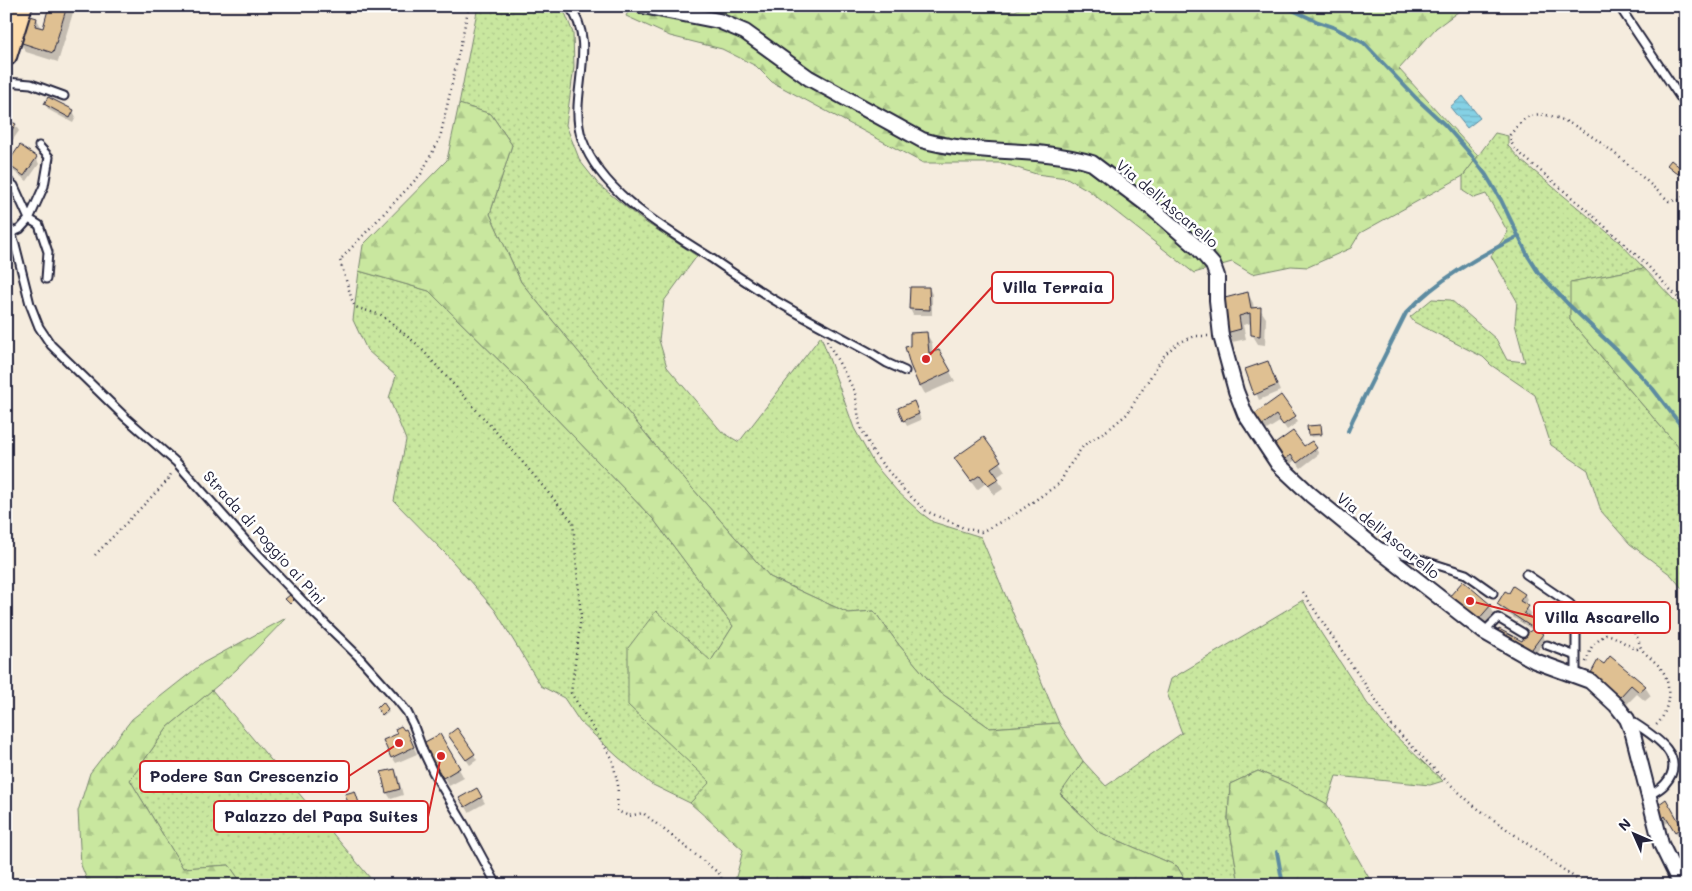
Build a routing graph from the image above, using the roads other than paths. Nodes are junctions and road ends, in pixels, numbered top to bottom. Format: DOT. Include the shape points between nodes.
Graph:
graph roads {
  1 [pos="569,6"];
  2 [pos="643,6"];
  3 [pos="1619,6"];
  4 [pos="18,10"];
  5 [pos="6,55"];
  6 [pos="6,82"];
  7 [pos="64,96"];
  8 [pos="1686,106"];
  9 [pos="39,146"];
  10 [pos="6,179"];
  11 [pos="29,218"];
  12 [pos="6,220"];
  13 [pos="11,233"];
  14 [pos="46,279"];
  15 [pos="905,370"];
  16 [pos="1371,544"];
  17 [pos="1526,574"];
  18 [pos="1493,593"];
  19 [pos="1484,632"];
  20 [pos="1523,633"];
  21 [pos="1547,645"];
  22 [pos="1576,656"];
  23 [pos="1578,676"];
  24 [pos="1627,719"];
  25 [pos="1649,796"];
  26 [pos="497,885"];
  27 [pos="1681,885"];
  1 -- 15 [label="lane" via="581,30 583,44 578,124 589,156 607,181 647,216 773,299"];
  2 -- 16 [label="street, Via dell'Ascarello" via="719,21 745,32 809,78 922,140 937,145 1060,155 1092,163 1153,209 1213,265 1217,276 1216,300 1221,336 1245,414 1278,464"];
  3 -- 8 [label="lane"];
  4 -- 5 [label="main road"];
  6 -- 7 [label="lane" via="30,84"];
  9 -- 11 [label="lane" via="49,157 44,186"];
  10 -- 11 [label="lane" via="14,186"];
  11 -- 13 [label="lane" via="20,229"];
  11 -- 14 [label="lane" via="39,225 48,252"];
  12 -- 13 [label="lane, Strada di Poggio ai Pini"];
  13 -- 26 [label="lane, Strada di Poggio ai Pini" via="30,304 51,345 175,461 252,548 399,702 413,724 433,772"];
  16 -- 18 [label="lane" via="1466,574"];
  16 -- 19 [label="street, Via dell'Ascarello"];
  17 -- 22 [label="lane" via="1576,611"];
  19 -- 20 [label="lane" via="1498,618"];
  19 -- 23 [label="street, Via dell'Ascarello" via="1534,661"];
  21 -- 22 [label="lane"];
  22 -- 23 [label="lane"];
  23 -- 24 [label="street, Via dell'Ascarello" via="1610,698"];
  24 -- 25 [label="street, Via dell'Ascarello"];
  24 -- 25 [label="lane" via="1664,744 1673,758 1671,774 1665,784"];
  25 -- 27 [label="street, Via dell'Ascarello" via="1661,844"];
}
